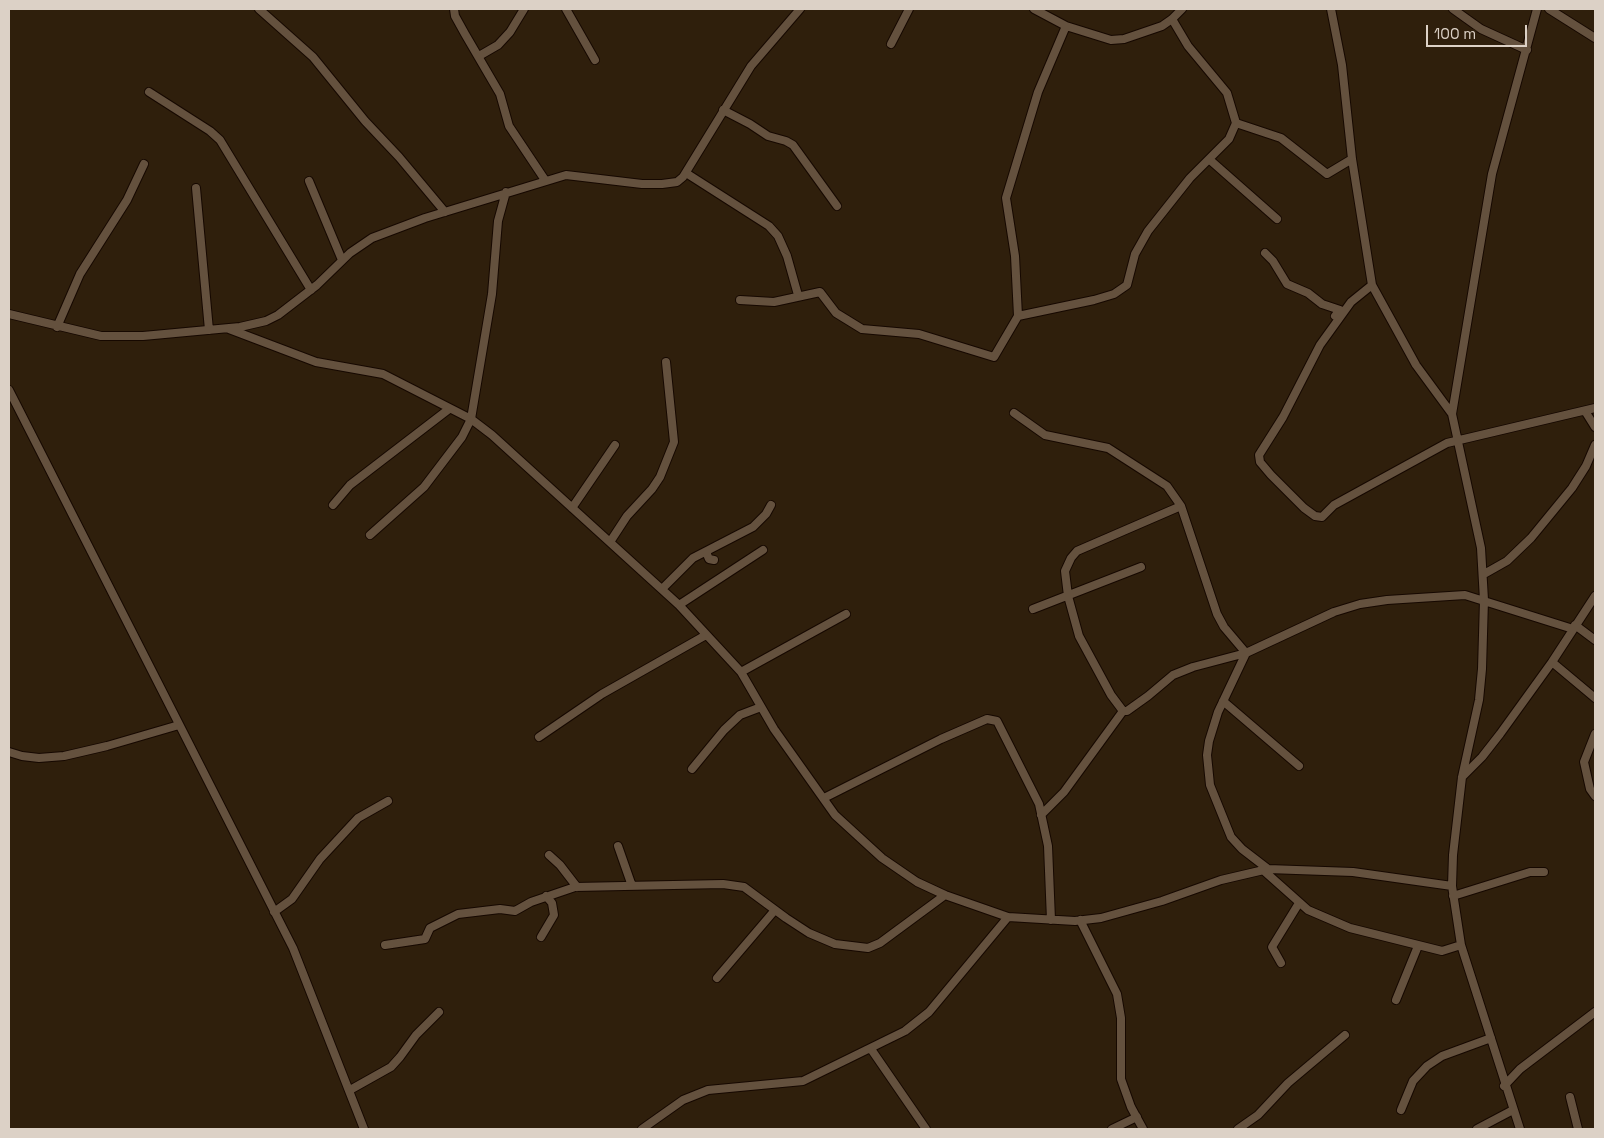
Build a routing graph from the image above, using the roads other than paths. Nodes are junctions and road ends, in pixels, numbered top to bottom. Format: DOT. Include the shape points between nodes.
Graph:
graph roads {
  1 [pos="259,9"];
  2 [pos="454,9"];
  3 [pos="524,9"];
  4 [pos="566,9"];
  5 [pos="800,9"];
  6 [pos="909,9"];
  7 [pos="1034,9"];
  8 [pos="1182,9"];
  9 [pos="1331,9"];
  10 [pos="1453,9"];
  11 [pos="1537,9"];
  12 [pos="1549,9"];
  13 [pos="1172,19"];
  14 [pos="1066,26"];
  15 [pos="1595,38"];
  16 [pos="891,44"];
  17 [pos="1527,50"];
  18 [pos="479,56"];
  19 [pos="595,60"];
  20 [pos="149,92"];
  21 [pos="723,110"];
  22 [pos="1236,123"];
  23 [pos="1352,159"];
  24 [pos="1210,160"];
  25 [pos="144,164"];
  26 [pos="686,172"];
  27 [pos="546,180"];
  28 [pos="308,181"];
  29 [pos="196,188"];
  30 [pos="506,192"];
  31 [pos="837,206"];
  32 [pos="445,212"];
  33 [pos="1278,219"];
  34 [pos="1265,253"];
  35 [pos="342,260"];
  36 [pos="1372,285"];
  37 [pos="311,290"];
  38 [pos="798,295"];
  39 [pos="740,300"];
  40 [pos="9,314"];
  41 [pos="1018,316"];
  42 [pos="57,327"];
  43 [pos="1333,327"];
  44 [pos="229,328"];
  45 [pos="209,330"];
  46 [pos="666,362"];
  47 [pos="9,390"];
  48 [pos="1595,408"];
  49 [pos="449,409"];
  50 [pos="1585,410"];
  51 [pos="1014,412"];
  52 [pos="1452,414"];
  53 [pos="471,419"];
  54 [pos="1595,427"];
  55 [pos="1458,440"];
  56 [pos="615,445"];
  57 [pos="1595,445"];
  58 [pos="333,505"];
  59 [pos="771,505"];
  60 [pos="1181,506"];
  61 [pos="572,508"];
  62 [pos="370,535"];
  63 [pos="610,542"];
  64 [pos="763,550"];
  65 [pos="706,552"];
  66 [pos="714,560"];
  67 [pos="1141,567"];
  68 [pos="1484,574"];
  69 [pos="662,589"];
  70 [pos="1068,596"];
  71 [pos="1595,596"];
  72 [pos="1484,600"];
  73 [pos="679,605"];
  74 [pos="1033,609"];
  75 [pos="846,614"];
  76 [pos="1574,627"];
  77 [pos="706,635"];
  78 [pos="1595,640"];
  79 [pos="1246,654"];
  80 [pos="1552,662"];
  81 [pos="740,672"];
  82 [pos="1595,698"];
  83 [pos="1223,701"];
  84 [pos="761,707"];
  85 [pos="1123,711"];
  86 [pos="179,725"];
  87 [pos="1595,734"];
  88 [pos="539,737"];
  89 [pos="9,752"];
  90 [pos="1299,766"];
  91 [pos="692,769"];
  92 [pos="1462,777"];
  93 [pos="1595,796"];
  94 [pos="824,798"];
  95 [pos="388,801"];
  96 [pos="1041,815"];
  97 [pos="618,846"];
  98 [pos="549,855"];
  99 [pos="1265,869"];
  100 [pos="1544,872"];
  101 [pos="632,886"];
  102 [pos="1452,886"];
  103 [pos="578,887"];
  104 [pos="945,895"];
  105 [pos="546,896"];
  106 [pos="1454,896"];
  107 [pos="1299,903"];
  108 [pos="775,910"];
  109 [pos="274,912"];
  110 [pos="1008,917"];
  111 [pos="1051,920"];
  112 [pos="1080,920"];
  113 [pos="541,937"];
  114 [pos="385,945"];
  115 [pos="1461,945"];
  116 [pos="1418,946"];
  117 [pos="1281,963"];
  118 [pos="717,978"];
  119 [pos="1396,1000"];
  120 [pos="439,1012"];
  121 [pos="1595,1012"];
  122 [pos="1345,1035"];
  123 [pos="1491,1038"];
  124 [pos="870,1049"];
  125 [pos="1504,1086"];
  126 [pos="350,1090"];
  127 [pos="1570,1097"];
  128 [pos="1401,1110"];
  129 [pos="1513,1110"];
  130 [pos="1137,1117"];
  131 [pos="364,1129"];
  132 [pos="642,1129"];
  133 [pos="925,1129"];
  134 [pos="1112,1129"];
  135 [pos="1143,1129"];
  136 [pos="1238,1129"];
  137 [pos="1476,1129"];
  138 [pos="1520,1129"];
  139 [pos="1578,1129"];
  1 -- 32 [label="street" via="313,57"];
  2 -- 18 [label="street"];
  3 -- 18 [label="street" via="510,32"];
  4 -- 19 [label="street"];
  5 -- 21 [label="street" via="751,66"];
  6 -- 16 [label="street"];
  7 -- 14 [label="street"];
  8 -- 13 [label="street"];
  9 -- 23 [label="street" via="1342,65"];
  10 -- 17 [label="street" via="1481,29"];
  11 -- 17 [label="street"];
  12 -- 15 [label="street"];
  13 -- 14 [label="street" via="1143,33 1118,39 1098,37"];
  13 -- 22 [label="street" via="1188,46 1227,93"];
  14 -- 41 [label="street" via="1038,92 1006,198 1015,256"];
  17 -- 52 [label="street" via="1489,190"];
  18 -- 27 [label="street" via="500,94 509,126"];
  20 -- 37 [label="street" via="220,140"];
  21 -- 26 [label="street"];
  21 -- 31 [label="street" via="768,136 793,145"];
  22 -- 23 [label="street" via="1281,138 1327,174"];
  22 -- 24 [label="street" via="1229,139"];
  23 -- 36 [label="street"];
  24 -- 33 [label="street"];
  24 -- 41 [label="street" via="1190,178 1142,240 1127,285 1114,294 1094,300"];
  25 -- 42 [label="street" via="127,200 80,274"];
  26 -- 27 [label="street" via="677,182 662,184 566,175"];
  26 -- 38 [label="street" via="769,226 778,236 787,256"];
  27 -- 30 [label="street"];
  28 -- 35 [label="street"];
  29 -- 45 [label="street"];
  30 -- 32 [label="street"];
  30 -- 53 [label="street" via="498,221 492,294"];
  32 -- 35 [label="street" via="372,238"];
  34 -- 43 [label="street" via="1287,284 1308,293 1322,304 1340,310 1329,325"];
  35 -- 37 [label="street"];
  36 -- 43 [label="street" via="1351,302"];
  36 -- 52 [label="street" via="1416,366"];
  37 -- 44 [label="street" via="266,321"];
  38 -- 39 [label="street" via="774,302"];
  38 -- 41 [label="street" via="820,292 836,313 862,329 919,334 989,357 995,356"];
  40 -- 42 [label="street"];
  42 -- 45 [label="street" via="122,338"];
  43 -- 55 [label="street" via="1309,362 1283,417 1259,454 1260,462 1270,475 1304,508 1322,517 1334,505"];
  44 -- 45 [label="street"];
  44 -- 49 [label="street" via="316,362 383,374"];
  46 -- 63 [label="street" via="674,442 660,477"];
  47 -- 86 [label="street"];
  48 -- 50 [label="street"];
  49 -- 53 [label="street"];
  49 -- 58 [label="street" via="350,485"];
  50 -- 54 [label="street"];
  50 -- 55 [label="street"];
  51 -- 60 [label="street" via="1045,435 1108,448 1167,486"];
  52 -- 55 [label="street"];
  53 -- 61 [label="street"];
  53 -- 62 [label="street" via="462,437 424,487"];
  55 -- 68 [label="street" via="1474,508"];
  56 -- 61 [label="street"];
  57 -- 68 [label="street" via="1572,488 1531,538 1507,561"];
  59 -- 65 [label="street" via="753,527"];
  60 -- 70 [label="street" via="1077,551 1065,571"];
  60 -- 79 [label="street" via="1216,614"];
  61 -- 63 [label="street"];
  63 -- 69 [label="street"];
  64 -- 73 [label="street"];
  65 -- 66 [label="street"];
  65 -- 69 [label="street" via="693,558"];
  67 -- 70 [label="street"];
  68 -- 72 [label="street"];
  69 -- 73 [label="street"];
  70 -- 74 [label="street"];
  70 -- 85 [label="street" via="1079,636"];
  71 -- 76 [label="street"];
  72 -- 76 [label="street"];
  72 -- 79 [label="street" via="1465,595 1442,595 1360,604 1334,612"];
  72 -- 92 [label="street" via="1479,700"];
  73 -- 77 [label="street"];
  75 -- 81 [label="street"];
  76 -- 78 [label="street"];
  76 -- 80 [label="street"];
  77 -- 81 [label="street"];
  77 -- 88 [label="street" via="602,694"];
  79 -- 83 [label="street"];
  79 -- 85 [label="street" via="1180,671"];
  80 -- 82 [label="street"];
  80 -- 92 [label="street" via="1482,758"];
  81 -- 84 [label="street"];
  83 -- 90 [label="street"];
  83 -- 99 [label="street" via="1206,754 1210,786 1231,837"];
  84 -- 91 [label="street" via="740,715"];
  84 -- 94 [label="street"];
  85 -- 96 [label="street" via="1064,792"];
  86 -- 89 [label="street" via="64,756 39,758"];
  86 -- 109 [label="street"];
  87 -- 93 [label="street" via="1584,762 1590,789"];
  92 -- 102 [label="street" via="1452,855"];
  94 -- 96 [label="street" via="941,739 992,719 1001,725"];
  94 -- 104 [label="street" via="835,815 882,858 916,882"];
  95 -- 109 [label="street" via="358,818 320,859 292,899"];
  96 -- 111 [label="street" via="1048,846"];
  97 -- 101 [label="street"];
  98 -- 103 [label="street"];
  99 -- 102 [label="street" via="1352,872"];
  99 -- 107 [label="street"];
  99 -- 112 [label="street" via="1221,880 1153,904 1101,918"];
  100 -- 106 [label="street" via="1530,872"];
  101 -- 103 [label="street"];
  101 -- 108 [label="street" via="738,885 750,890"];
  102 -- 106 [label="street"];
  103 -- 105 [label="street"];
  104 -- 108 [label="street" via="880,944 868,948 835,944 809,933"];
  104 -- 110 [label="street"];
  105 -- 113 [label="street" via="552,903 554,915"];
  105 -- 114 [label="street" via="515,911 500,909 458,914 430,928 425,939"];
  106 -- 115 [label="street"];
  107 -- 116 [label="street" via="1350,928"];
  107 -- 117 [label="street" via="1272,947"];
  108 -- 118 [label="street"];
  109 -- 126 [label="street" via="293,948"];
  110 -- 111 [label="street"];
  110 -- 124 [label="street" via="929,1012"];
  111 -- 112 [label="street"];
  112 -- 130 [label="street" via="1118,1000 1121,1079"];
  115 -- 116 [label="street" via="1442,951"];
  115 -- 123 [label="street"];
  116 -- 119 [label="street"];
  120 -- 126 [label="street" via="391,1067"];
  121 -- 125 [label="street" via="1520,1069"];
  122 -- 136 [label="street" via="1288,1083 1258,1115"];
  123 -- 125 [label="street"];
  123 -- 128 [label="street" via="1442,1056 1427,1066 1413,1081"];
  124 -- 132 [label="street" via="804,1081 708,1090 683,1100"];
  124 -- 133 [label="street"];
  125 -- 129 [label="street"];
  126 -- 131 [label="street"];
  127 -- 139 [label="street"];
  129 -- 137 [label="street"];
  129 -- 138 [label="street"];
  130 -- 134 [label="street"];
  130 -- 135 [label="street"];
}
